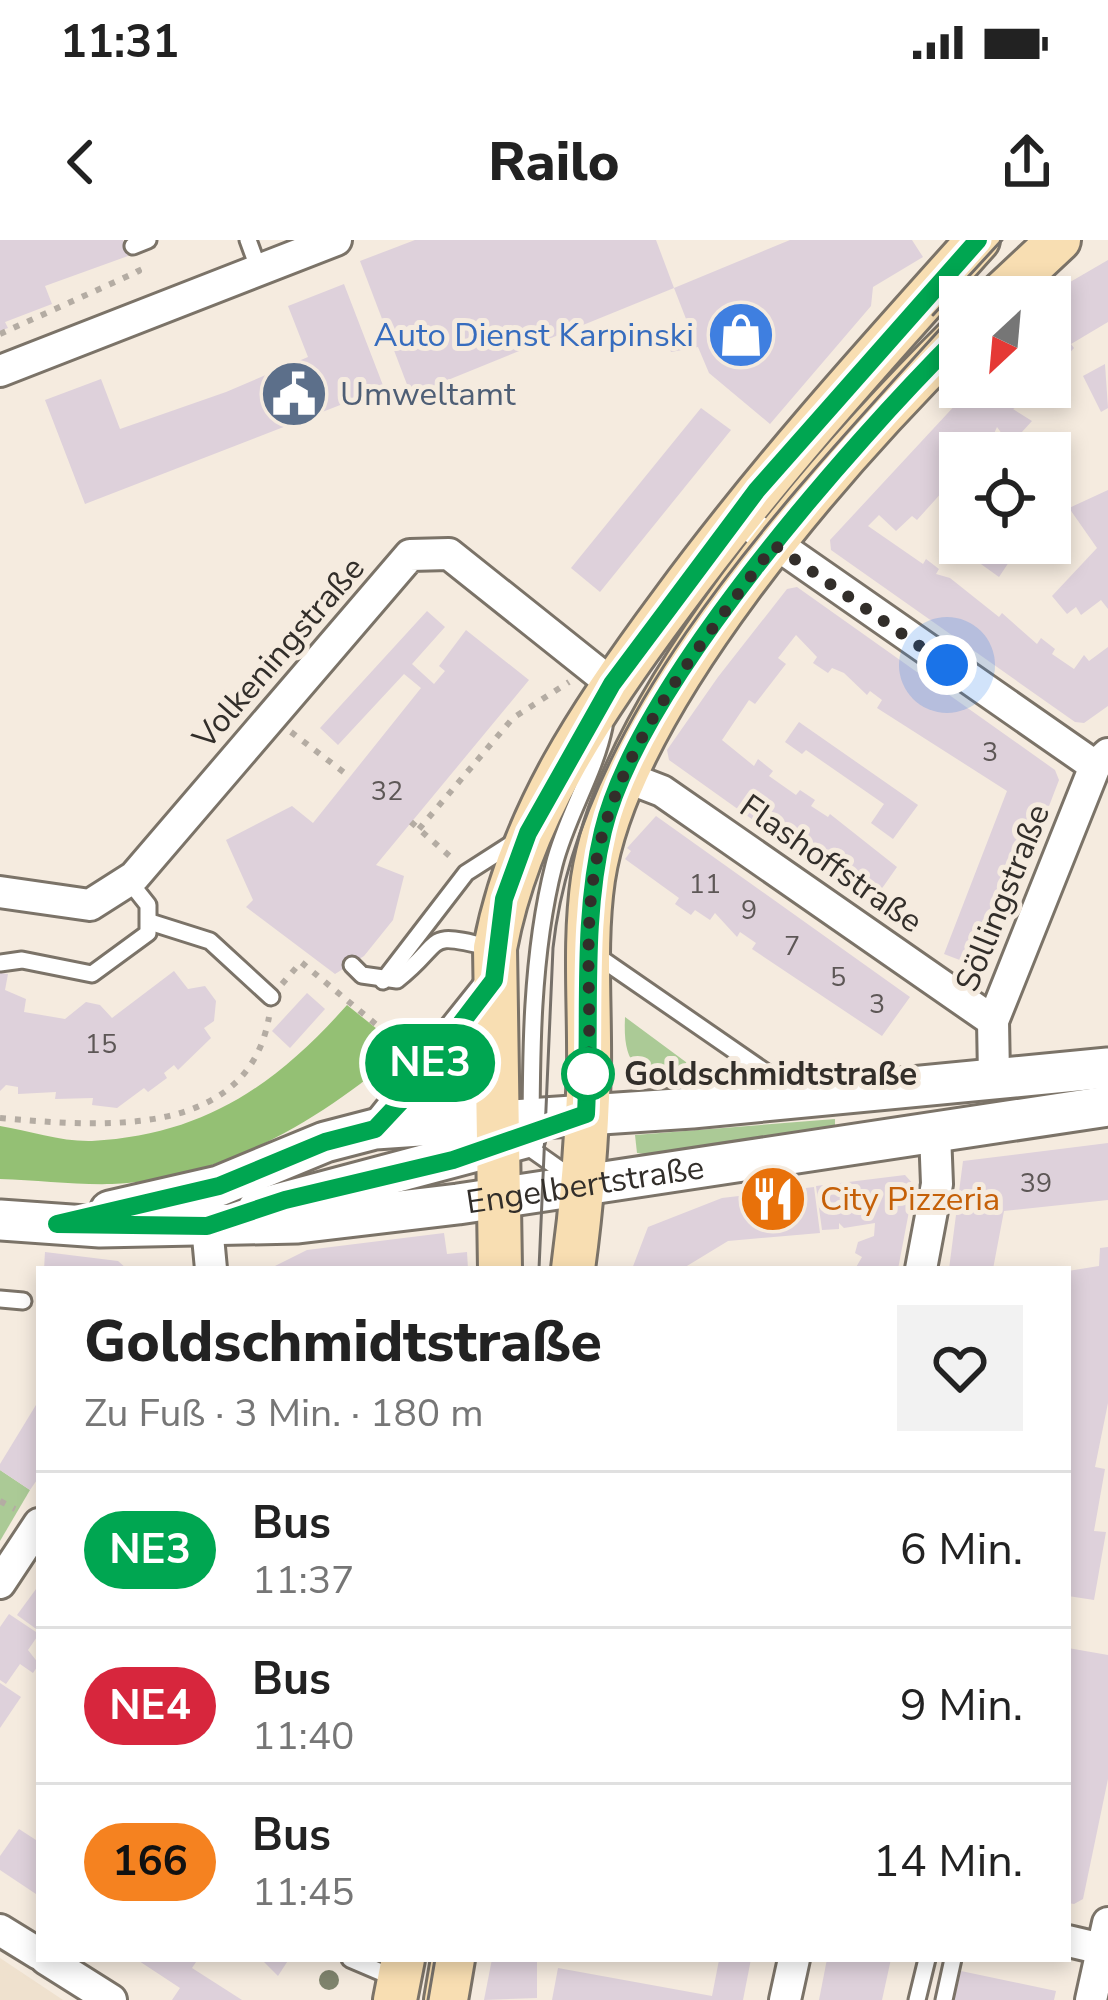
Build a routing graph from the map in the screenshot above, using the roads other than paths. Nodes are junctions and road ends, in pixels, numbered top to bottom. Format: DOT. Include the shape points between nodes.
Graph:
graph roads {
  1 [pos="248,240"];
  2 [pos="337,240"];
  3 [pos="977,240"];
  4 [pos="1059,240"];
  5 [pos="259,270"];
  6 [pos="998,276"];
  7 [pos="1020,276"];
  8 [pos="939,359"];
  9 [pos="0,371"];
  10 [pos="736,516"];
  11 [pos="774,545"];
  12 [pos="602,677"];
  13 [pos="1104,765"];
  14 [pos="623,776"];
  15 [pos="528,833"];
  16 [pos="129,880"];
  17 [pos="0,892"];
  18 [pos="150,922"];
  19 [pos="589,950"];
  20 [pos="0,963"];
  21 [pos="494,964"];
  22 [pos="352,965"];
  23 [pos="383,980"];
  24 [pos="271,997"];
  25 [pos="993,1021"];
  26 [pos="1108,1068"];
  27 [pos="994,1076"];
  28 [pos="802,1098"];
  29 [pos="1108,1106"];
  30 [pos="586,1114"];
  31 [pos="375,1129"];
  32 [pos="515,1130"];
  33 [pos="935,1133"];
  34 [pos="582,1185"];
  35 [pos="498,1198"];
  36 [pos="0,1220"];
  37 [pos="57,1224"];
  38 [pos="207,1226"];
  39 [pos="211,1266"];
  40 [pos="500,1266"];
  41 [pos="573,1266"];
  42 [pos="923,1266"];
  43 [pos="0,1299"];
  44 [pos="23,1301"];
  45 [pos="36,1529"];
  46 [pos="0,1583"];
  47 [pos="0,1930"];
  48 [pos="1106,1935"];
  49 [pos="1071,1941"];
  50 [pos="36,1953"];
  51 [pos="51,1962"];
  52 [pos="357,1962"];
  53 [pos="452,1962"];
  54 [pos="793,1962"];
  55 [pos="926,1962"];
  56 [pos="952,1962"];
  57 [pos="399,1980"];
  58 [pos="111,2000"];
  59 [pos="446,2000"];
  60 [pos="785,2000"];
  61 [pos="917,2000"];
  62 [pos="944,2000"];
  63 [pos="1091,2000"];
  1 -- 5 [label="lane"];
  2 -- 5 [label="street"];
  3 -- 6 [label="street"];
  3 -- 10 [label="main road"];
  4 -- 7 [label="main road"];
  5 -- 9 [label="street"];
  8 -- 11 [label="main road"];
  10 -- 11 [label="street"];
  10 -- 12 [label="main road"];
  11 -- 13 [label="street"];
  11 -- 14 [label="main road" via="656,712"];
  12 -- 15 [label="main road"];
  12 -- 16 [label="street, Volkeningstraße" via="449,554 410,555"];
  12 -- 32 [label="lane" via="598,753 555,859 542,916"];
  13 -- 25 [label="street, Söllingstraße"];
  14 -- 19 [label="main road" via="604,824"];
  14 -- 25 [label="street, Flashoffstraße" via="662,790"];
  15 -- 21 [label="main road" via="504,899"];
  15 -- 23 [label="lane" via="466,873"];
  16 -- 17 [label="street, Volkeningstraße" via="90,905"];
  16 -- 18 [label="lane"];
  18 -- 20 [label="lane" via="148,933 92,974"];
  18 -- 24 [label="lane" via="210,941"];
  19 -- 28 [label="lane"];
  19 -- 30 [label="main road"];
  21 -- 23 [label="lane" via="446,936 397,980"];
  21 -- 31 [label="street"];
  21 -- 32 [label="main road"];
  22 -- 23 [label="lane"];
  25 -- 27 [label="street, Söllingstraße"];
  26 -- 27 [label="street, Engelbertstraße"];
  27 -- 28 [label="street, Engelbertstraße"];
  28 -- 30 [label="street, Engelbertstraße"];
  29 -- 33 [label="street, Engelbertstraße"];
  30 -- 32 [label="street, Engelbertstraße"];
  30 -- 34 [label="main road"];
  31 -- 32 [label="street, Engelbertstraße"];
  31 -- 37 [label="street, Engelbertstraße" via="219,1186"];
  32 -- 34 [label="lane"];
  32 -- 35 [label="main road"];
  32 -- 38 [label="street"];
  33 -- 34 [label="street, Engelbertstraße"];
  33 -- 42 [label="street" via="937,1184"];
  34 -- 35 [label="street, Engelbertstraße"];
  34 -- 41 [label="main road"];
  35 -- 38 [label="street, Engelbertstraße"];
  35 -- 40 [label="main road"];
  36 -- 37 [label="street, Engelbertstraße"];
  37 -- 38 [label="street, Engelbertstraße"];
  38 -- 39 [label="street"];
  43 -- 44 [label="lane"];
  45 -- 46 [label="street"];
  47 -- 50 [label="street"];
  48 -- 49 [label="street"];
  48 -- 63 [label="street"];
  51 -- 58 [label="street"];
  52 -- 57 [label="lane"];
  53 -- 59 [label="main road"];
  54 -- 60 [label="street"];
  55 -- 61 [label="lane"];
  56 -- 62 [label="lane"];
}
